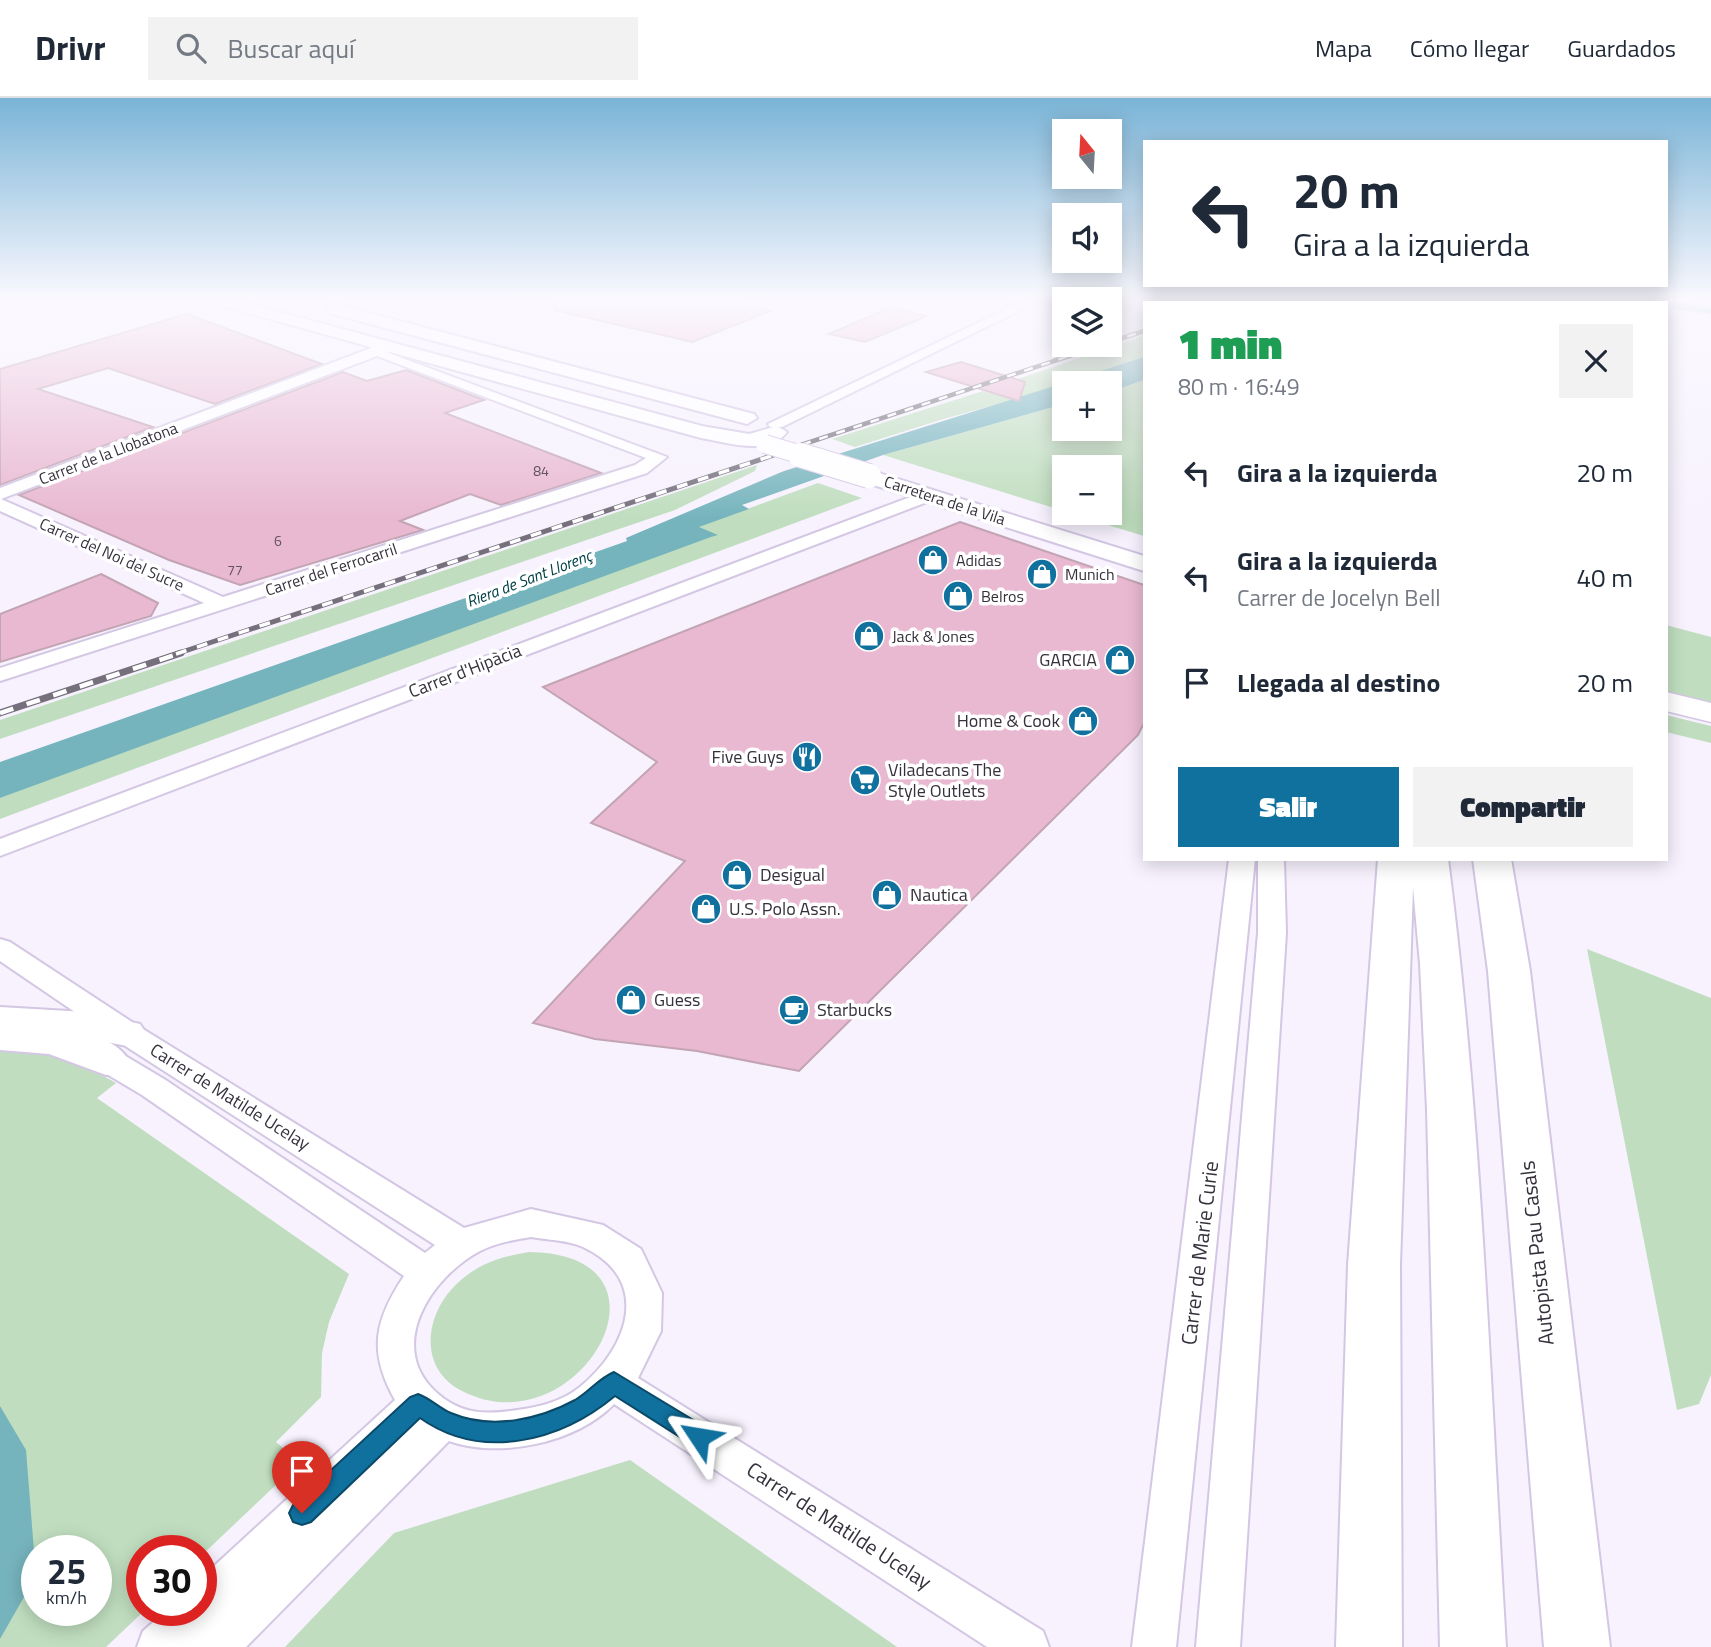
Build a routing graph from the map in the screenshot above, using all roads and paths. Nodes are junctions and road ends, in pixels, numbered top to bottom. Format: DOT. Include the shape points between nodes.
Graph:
graph roads {
  1 [pos="317,373"];
  2 [pos="440,373"];
  3 [pos="485,373"];
  4 [pos="570,373"];
  5 [pos="874,373"];
  6 [pos="883,373"];
  7 [pos="766,430"];
  8 [pos="876,472"];
  9 [pos="0,494"];
  10 [pos="929,495"];
  11 [pos="0,504"];
  12 [pos="1143,552"];
  13 [pos="1143,564"];
  14 [pos="223,604"];
  15 [pos="0,675"];
  16 [pos="1668,702"];
  17 [pos="1711,713"];
  18 [pos="1,847"];
  19 [pos="1242,861"];
  20 [pos="1271,861"];
  21 [pos="1397,861"];
  22 [pos="1429,861"];
  23 [pos="1492,861"];
  24 [pos="0,948"];
  25 [pos="0,1020"];
  26 [pos="0,1035"];
  27 [pos="116,1046"];
  28 [pos="463,1244"];
  29 [pos="426,1272"];
  30 [pos="614,1382"];
  31 [pos="431,1413"];
  32 [pos="217,1595"];
  33 [pos="182,1626"];
  34 [pos="159,1647"];
  35 [pos="215,1647"];
  36 [pos="1027,1647"];
  37 [pos="1154,1647"];
  38 [pos="1218,1647"];
  39 [pos="1369,1647"];
  40 [pos="1473,1647"];
  41 [pos="1577,1647"];
  1 -- 9 [label="street, Carrer de la Llobatona"];
  2 -- 14 [label="street, Carrer del Ferrocarril" via="659,457 628,473"];
  3 -- 7 [label="street" via="721,434"];
  4 -- 7 [label="street, Carretera de la Vila"];
  5 -- 7 [label="street"];
  6 -- 7 [label="street"];
  7 -- 8 [label="street, Carretera de la Vila, bridge"];
  8 -- 10 [label="street, Carretera de la Vila"];
  8 -- 12 [label="street, Carretera de la Vila"];
  10 -- 13 [label="street, Carretera de la Vila"];
  10 -- 18 [label="street, Carrer d'Hipàcia"];
  11 -- 14 [label="street, Carrer del Noi del Sucre"];
  14 -- 15 [label="street, Carrer del Ferrocarril"];
  16 -- 17 [label="main road"];
  19 -- 37 [label="street, Carrer de Marie Curie"];
  20 -- 38 [label="street" via="1272,933"];
  21 -- 39 [label="highway" via="1374,1265"];
  22 -- 40 [label="highway" via="1449,1096"];
  23 -- 41 [label="highway, Autopista Pau Casals" via="1509,971"];
  24 -- 27 [label="street, Carrer de Matilde Ucelay"];
  25 -- 27 [label="street" via="86,1025"];
  26 -- 27 [label="highway"];
  27 -- 28 [label="street, Carrer de Matilde Ucelay"];
  27 -- 29 [label="street, Carrer de Matilde Ucelay" via="153,1087"];
  28 -- 29 [label="street"];
  28 -- 30 [label="street" via="496,1229 542,1223 565,1224 596,1234 621,1250 639,1273 647,1308 639,1346"];
  29 -- 31 [label="street" via="403,1305 394,1340 398,1375"];
  30 -- 31 [label="street" via="586,1406 551,1423 514,1432 476,1431"];
  30 -- 36 [label="street, Carrer de Matilde Ucelay"];
  31 -- 32 [label="street"];
  31 -- 35 [label="street"];
  33 -- 34 [label="street"];
}
